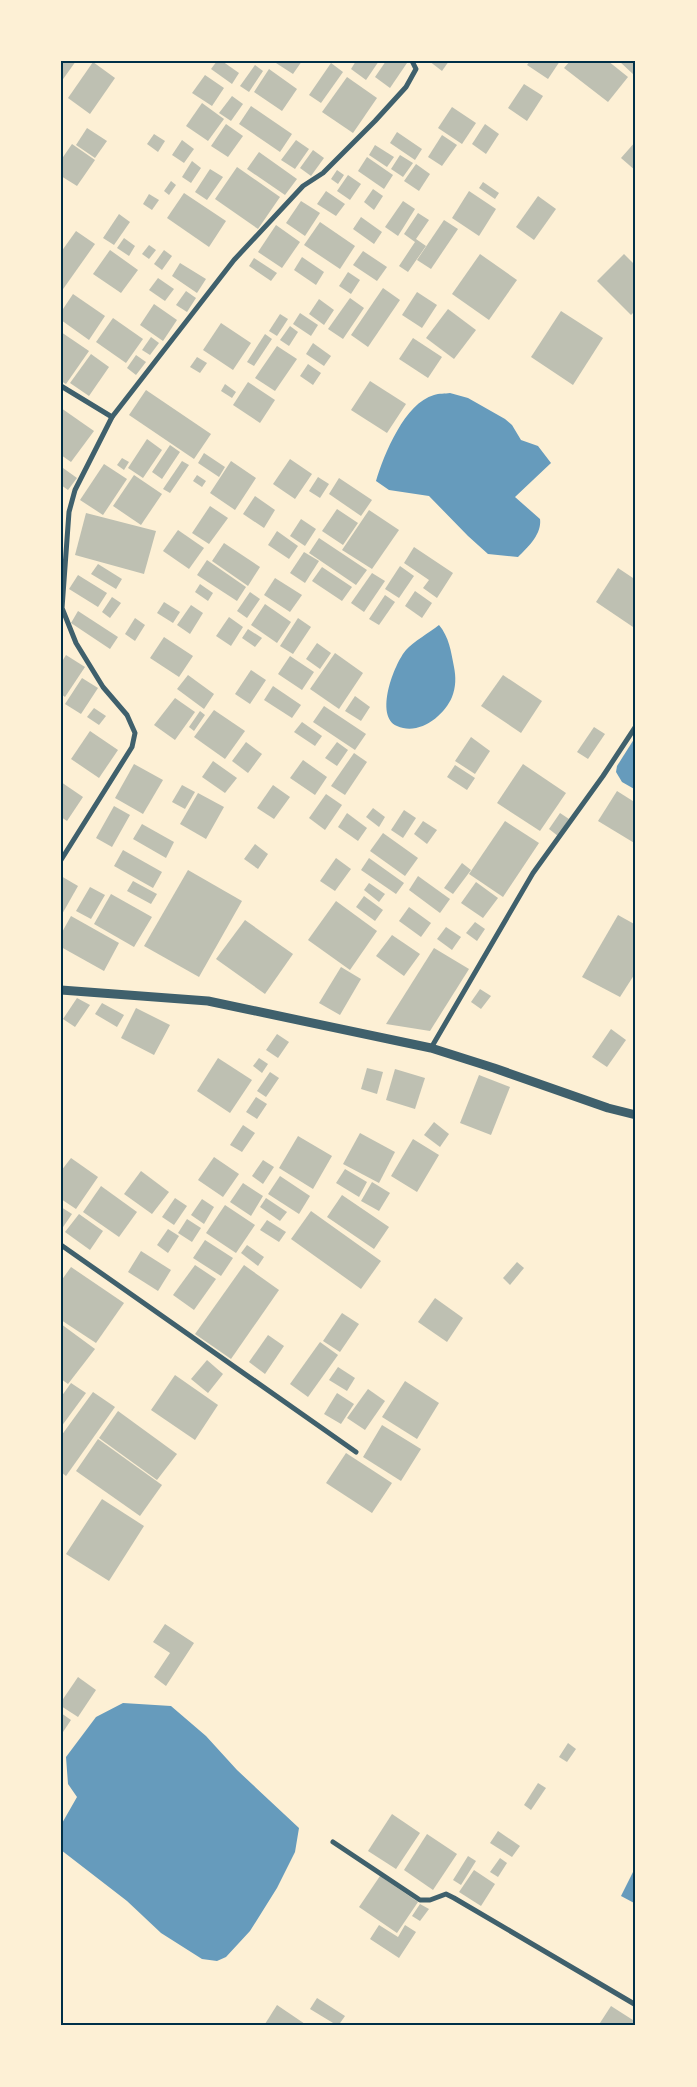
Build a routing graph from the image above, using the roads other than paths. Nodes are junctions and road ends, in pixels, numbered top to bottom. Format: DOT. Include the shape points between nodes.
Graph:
graph roads {
  1 [pos="412,61"];
  2 [pos="61,386"];
  3 [pos="112,416"];
  4 [pos="63,565"];
  5 [pos="636,726"];
  6 [pos="61,860"];
  7 [pos="62,993"];
  8 [pos="430,1048"];
  9 [pos="636,1115"];
  10 [pos="61,1244"];
  11 [pos="356,1452"];
  12 [pos="333,1842"];
  13 [pos="636,2005"];
  1 -- 3 [label="street" via="416,69 406,87 323,173 303,186 234,260"];
  2 -- 3 [label="street"];
  3 -- 4 [label="street" via="75,490"];
  4 -- 6 [label="street" via="62,608 76,643 104,688 127,715 135,733 132,747"];
  5 -- 8 [label="street" via="533,873"];
  7 -- 8 [label="street" via="208,1001"];
  8 -- 9 [label="street"];
  10 -- 11 [label="street"];
  12 -- 13 [label="street" via="420,1900 446,1894"];
}
